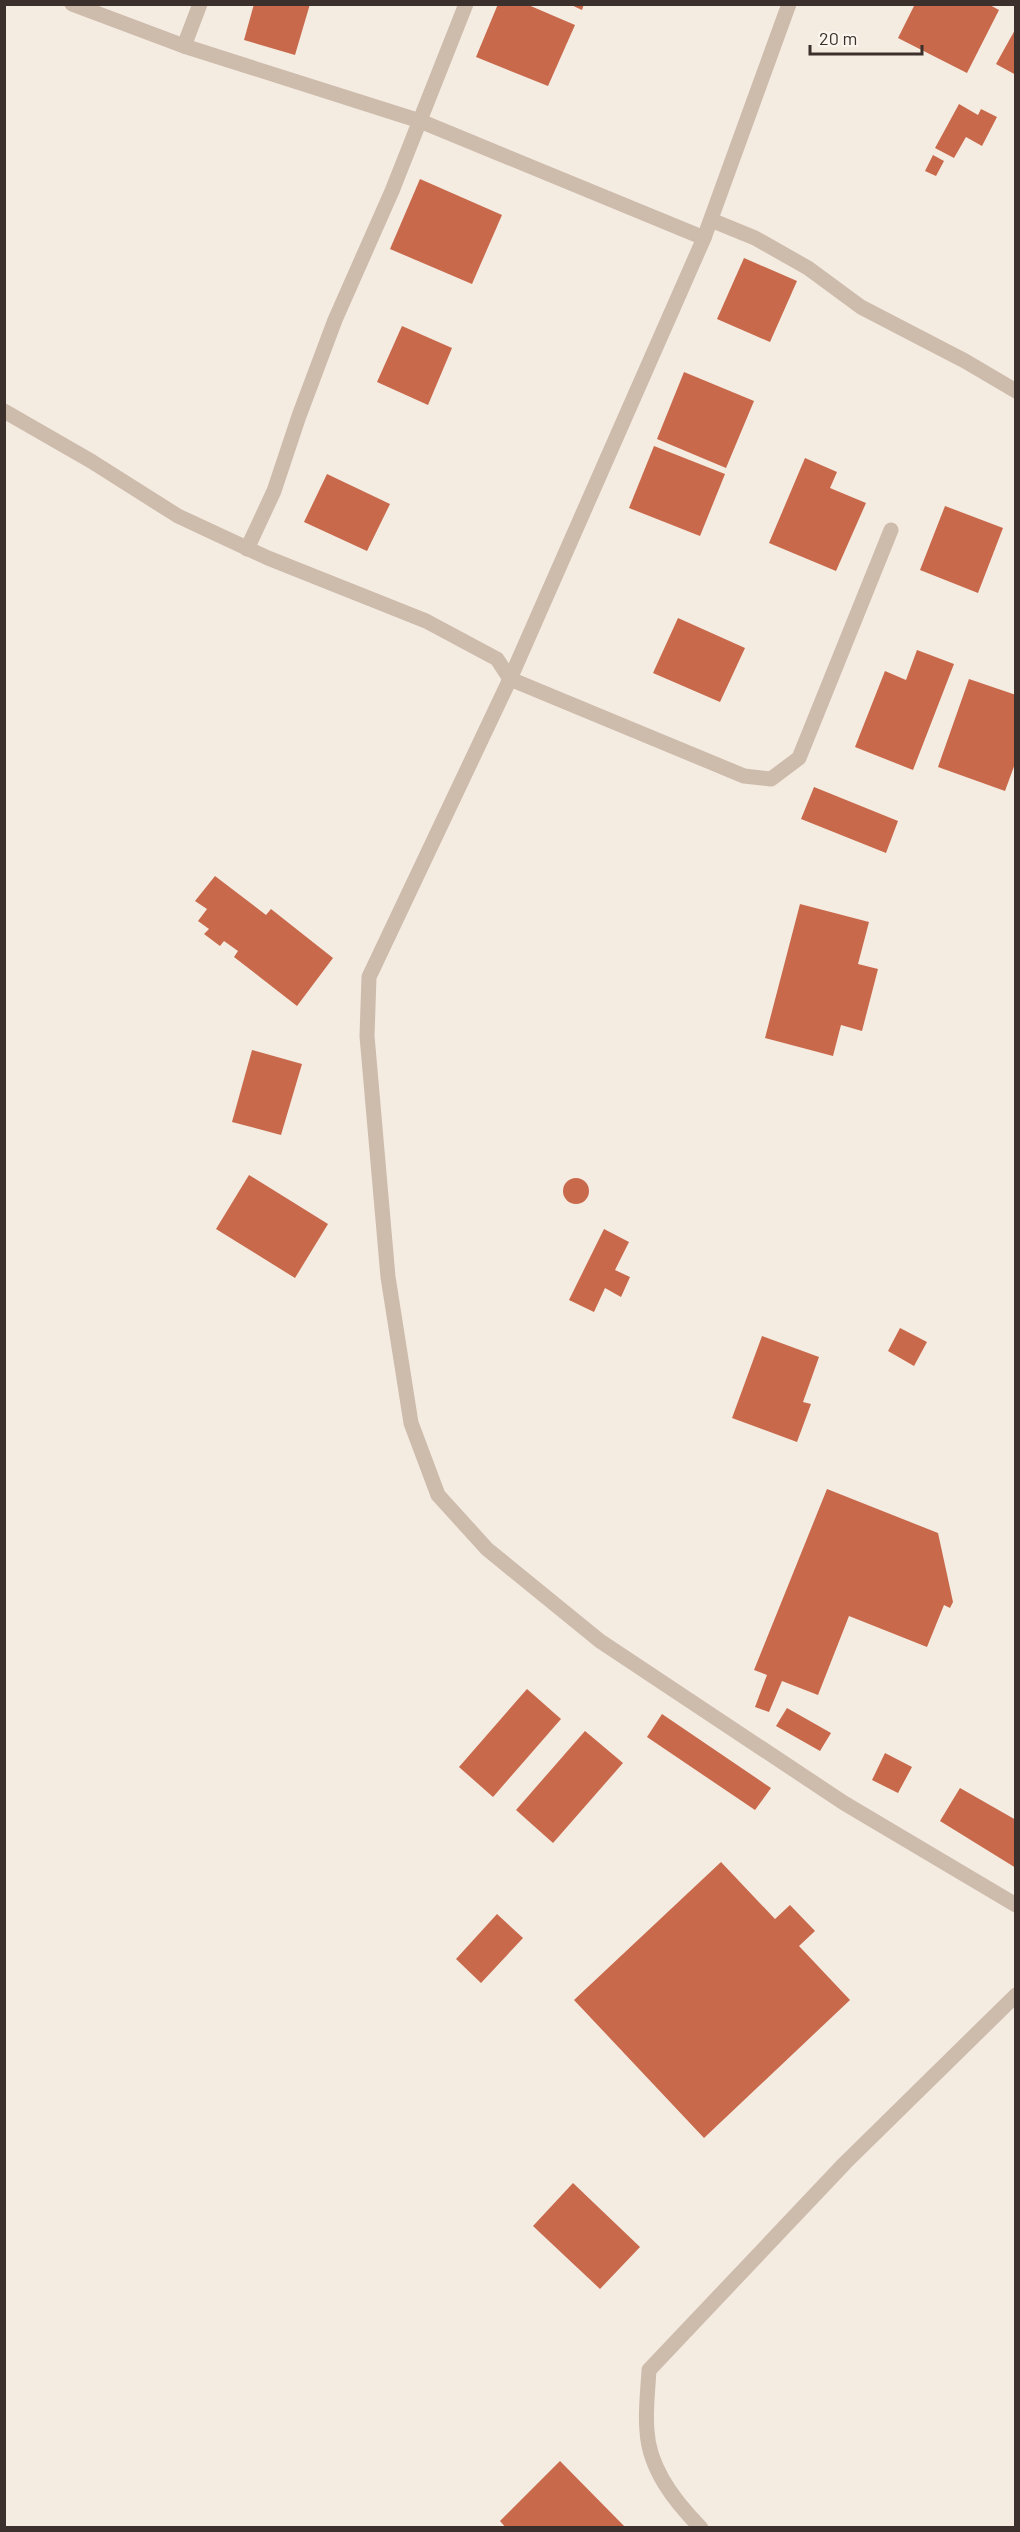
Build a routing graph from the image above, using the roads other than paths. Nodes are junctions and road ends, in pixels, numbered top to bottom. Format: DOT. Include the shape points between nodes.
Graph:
graph roads {
  1 [pos="72,4"];
  2 [pos="200,4"];
  3 [pos="466,4"];
  4 [pos="789,4"];
  5 [pos="184,46"];
  6 [pos="420,120"];
  7 [pos="711,220"];
  8 [pos="704,238"];
  9 [pos="1016,391"];
  10 [pos="4,411"];
  11 [pos="891,530"];
  12 [pos="247,549"];
  13 [pos="510,679"];
  14 [pos="1016,1905"];
  15 [pos="1016,1995"];
  16 [pos="701,2528"];
  1 -- 5 [label="street"];
  2 -- 5 [label="street"];
  3 -- 6 [label="street"];
  4 -- 7 [label="street"];
  5 -- 6 [label="street"];
  6 -- 8 [label="street"];
  6 -- 12 [label="street" via="335,320 274,491"];
  7 -- 8 [label="street"];
  7 -- 9 [label="street" via="755,238 808,268 861,307"];
  8 -- 13 [label="street"];
  10 -- 12 [label="street" via="178,516"];
  11 -- 13 [label="street" via="799,758 771,780 744,776"];
  12 -- 13 [label="street" via="426,621 496,659"];
  13 -- 14 [label="street" via="369,977 367,1036 388,1277 411,1423 438,1495 487,1549 600,1641 844,1803"];
  15 -- 16 [label="street" via="845,2163 649,2370 647,2433 655,2466 679,2505"];
}
